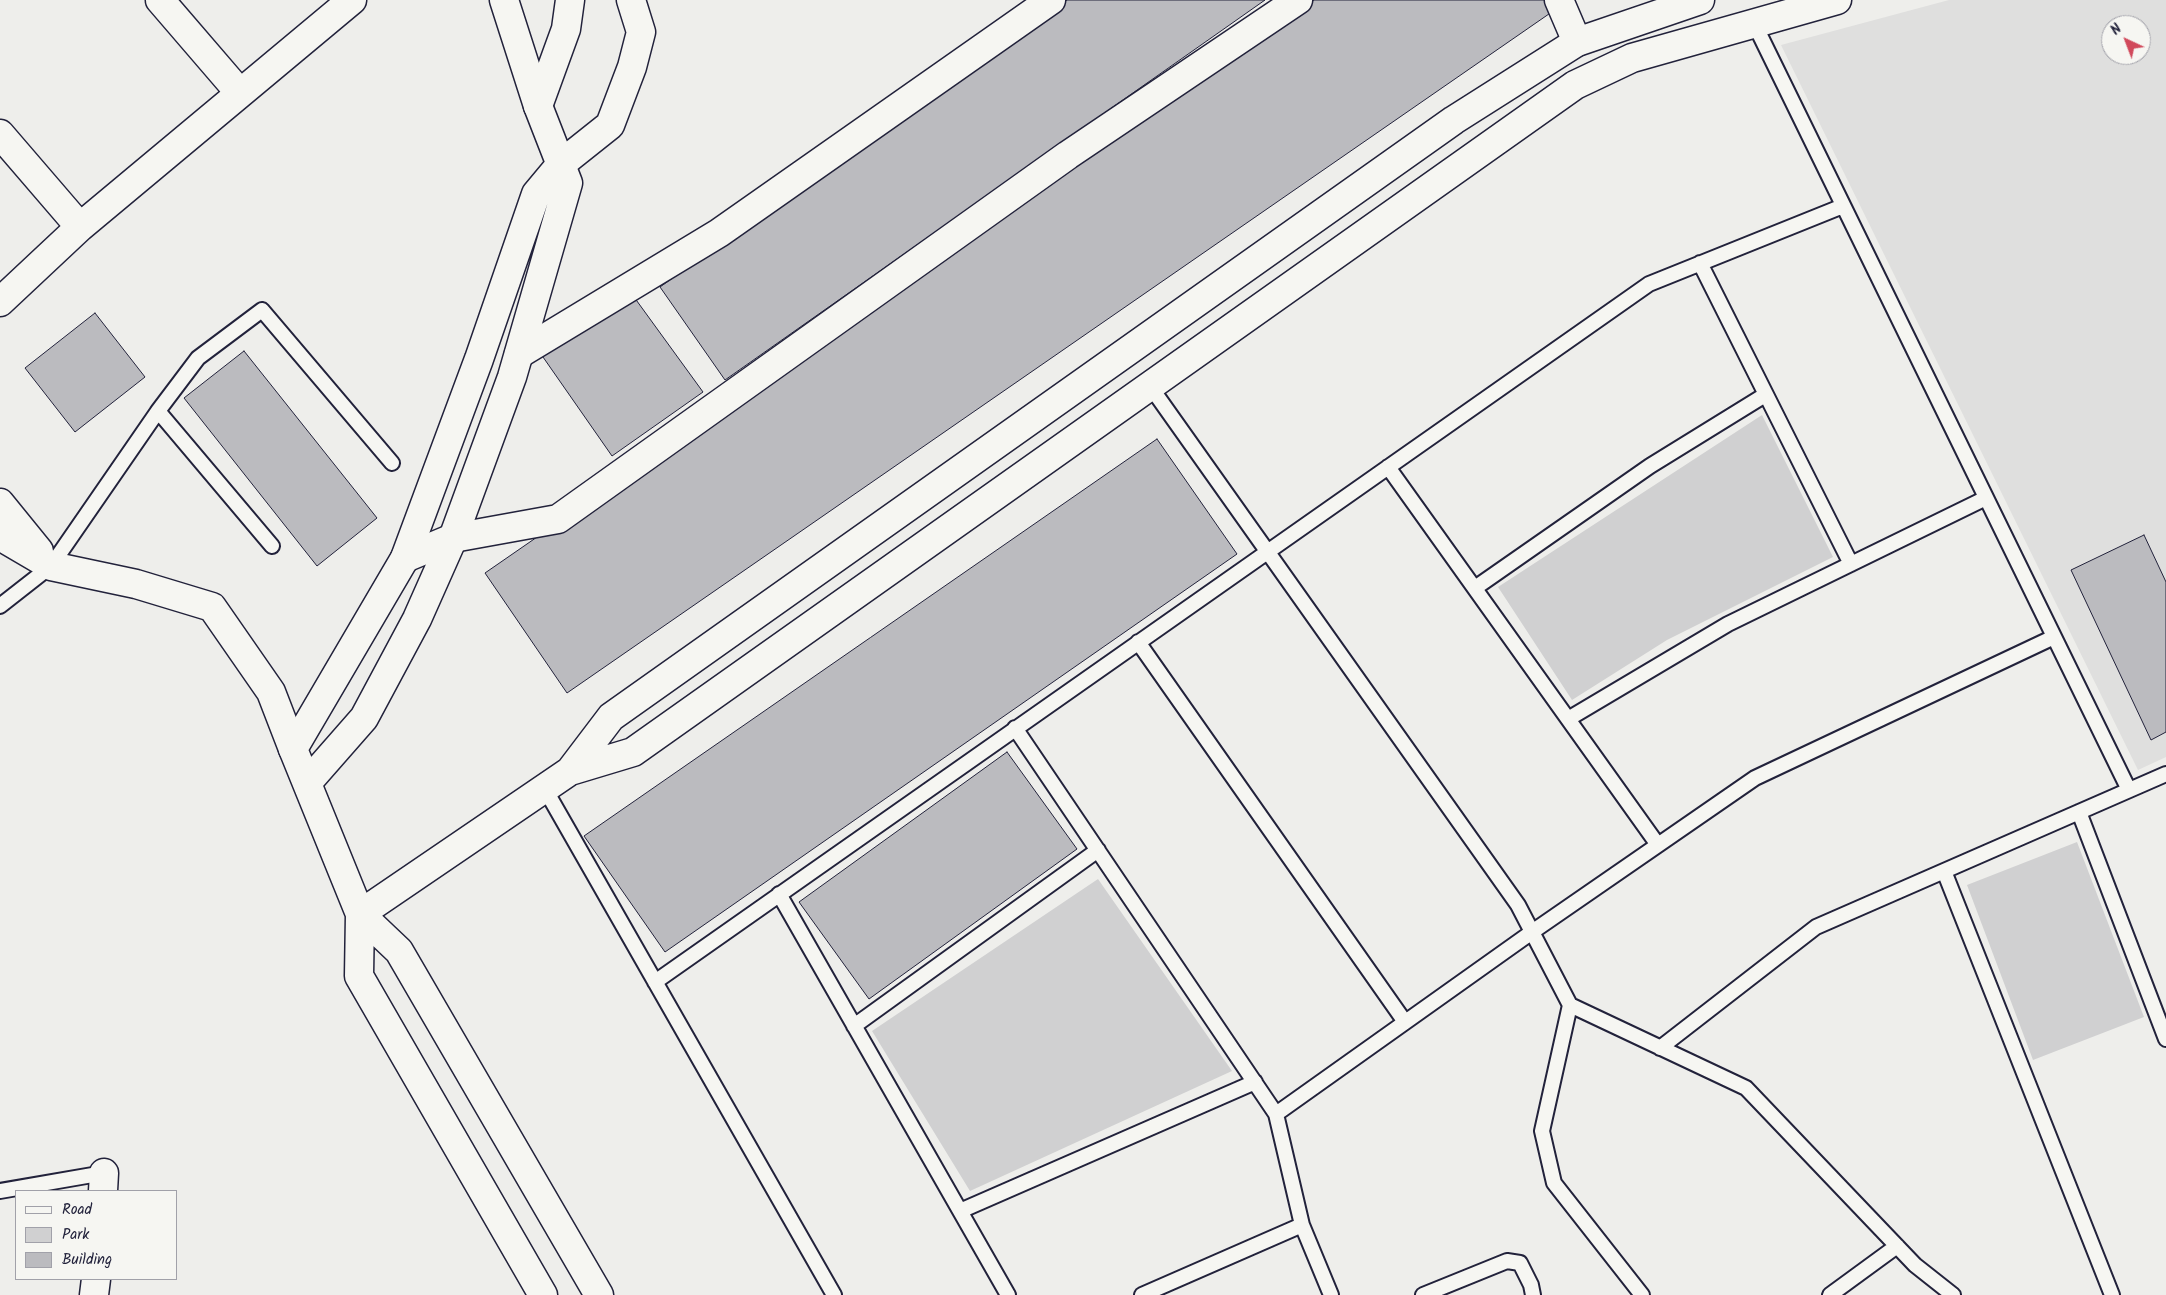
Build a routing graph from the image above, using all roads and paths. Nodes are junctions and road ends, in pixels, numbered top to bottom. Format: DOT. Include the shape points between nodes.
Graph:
graph roads {
  1 [pos="160,0"];
  2 [pos="352,0"];
  3 [pos="504,0"];
  4 [pos="570,0"];
  5 [pos="631,0"];
  6 [pos="1051,0"];
  7 [pos="1298,0"];
  8 [pos="1559,0"];
  9 [pos="1700,0"];
  10 [pos="1837,0"];
  11 [pos="1754,23"];
  12 [pos="1577,42"];
  13 [pos="240,93"];
  14 [pos="538,106"];
  15 [pos="0,134"];
  16 [pos="561,164"];
  17 [pos="1843,206"];
  18 [pos="80,227"];
  19 [pos="1700,263"];
  20 [pos="0,302"];
  21 [pos="519,354"];
  22 [pos="1150,386"];
  23 [pos="1765,395"];
  24 [pos="158,412"];
  25 [pos="392,463"];
  26 [pos="1388,467"];
  27 [pos="1986,498"];
  28 [pos="0,503"];
  29 [pos="0,536"];
  30 [pos="453,538"];
  31 [pos="272,546"];
  32 [pos="1267,551"];
  33 [pos="405,558"];
  34 [pos="1851,564"];
  35 [pos="50,566"];
  36 [pos="1475,588"];
  37 [pos="0,606"];
  38 [pos="2054,637"];
  39 [pos="1138,642"];
  40 [pos="1568,718"];
  41 [pos="1015,728"];
  42 [pos="293,749"];
  43 [pos="570,771"];
  44 [pos="2166,774"];
  45 [pos="307,783"];
  46 [pos="545,788"];
  47 [pos="2129,790"];
  48 [pos="2079,812"];
  49 [pos="1658,845"];
  50 [pos="1098,850"];
  51 [pos="1944,872"];
  52 [pos="779,894"];
  53 [pos="360,914"];
  54 [pos="1532,932"];
  55 [pos="655,982"];
  56 [pos="1570,1005"];
  57 [pos="1405,1022"];
  58 [pos="854,1026"];
  59 [pos="2166,1039"];
  60 [pos="1660,1048"];
  61 [pos="1255,1082"];
  62 [pos="1276,1114"];
  63 [pos="103,1182"];
  64 [pos="0,1191"];
  65 [pos="960,1211"];
  66 [pos="1302,1225"];
  67 [pos="1897,1246"];
  68 [pos="96,1280"];
  69 [pos="94,1295"];
  70 [pos="543,1295"];
  71 [pos="599,1295"];
  72 [pos="834,1295"];
  73 [pos="1008,1295"];
  74 [pos="1142,1295"];
  75 [pos="1331,1295"];
  76 [pos="1423,1295"];
  77 [pos="1533,1295"];
  78 [pos="1642,1295"];
  79 [pos="1830,1295"];
  80 [pos="1953,1295"];
  81 [pos="2112,1295"];
  1 -- 13 [label="street"];
  2 -- 13 [label="street"];
  3 -- 14 [label="street"];
  4 -- 14 [label="street" via="566,29"];
  5 -- 16 [label="street" via="641,32 632,67 610,125"];
  6 -- 21 [label="street" via="719,233"];
  7 -- 30 [label="street" via="1068,155 558,519"];
  8 -- 12 [label="street"];
  9 -- 12 [label="street"];
  10 -- 11 [label="street"];
  11 -- 17 [label="lane"];
  11 -- 22 [label="street" via="1632,58 1575,85"];
  12 -- 43 [label="street" via="1454,120 611,717"];
  13 -- 18 [label="street"];
  14 -- 16 [label="street"];
  15 -- 18 [label="street"];
  16 -- 21 [label="street" via="568,183"];
  16 -- 33 [label="street" via="536,194"];
  17 -- 19 [label="lane"];
  17 -- 27 [label="lane"];
  18 -- 20 [label="street"];
  19 -- 23 [label="lane"];
  19 -- 26 [label="lane" via="1648,284"];
  21 -- 30 [label="street"];
  22 -- 32 [label="lane"];
  22 -- 43 [label="street" via="633,752"];
  23 -- 34 [label="lane"];
  23 -- 36 [label="lane" via="1650,466"];
  24 -- 25 [label="lane" via="198,358 262,310"];
  24 -- 31 [label="lane"];
  24 -- 35 [label="lane"];
  26 -- 32 [label="lane"];
  26 -- 36 [label="lane"];
  27 -- 34 [label="lane"];
  27 -- 38 [label="lane"];
  28 -- 35 [label="street"];
  29 -- 35 [label="street"];
  30 -- 33 [label="street"];
  30 -- 45 [label="street" via="417,619 364,718"];
  32 -- 39 [label="lane"];
  32 -- 54 [label="lane" via="1512,897"];
  33 -- 42 [label="street"];
  34 -- 40 [label="lane" via="1728,624"];
  35 -- 37 [label="lane"];
  35 -- 42 [label="street" via="136,584 212,606 271,692"];
  36 -- 40 [label="lane"];
  38 -- 47 [label="lane"];
  38 -- 49 [label="lane" via="1754,778"];
  39 -- 41 [label="lane"];
  39 -- 57 [label="lane"];
  40 -- 49 [label="lane"];
  41 -- 50 [label="lane"];
  41 -- 52 [label="lane"];
  42 -- 45 [label="street"];
  43 -- 46 [label="street"];
  44 -- 47 [label="lane"];
  45 -- 53 [label="street"];
  46 -- 53 [label="street"];
  46 -- 55 [label="lane"];
  47 -- 48 [label="lane"];
  48 -- 51 [label="lane"];
  48 -- 59 [label="lane"];
  49 -- 54 [label="lane"];
  50 -- 58 [label="lane"];
  50 -- 61 [label="lane"];
  51 -- 60 [label="lane" via="1816,928"];
  51 -- 81 [label="lane"];
  52 -- 55 [label="lane"];
  52 -- 58 [label="lane"];
  53 -- 70 [label="street" via="359,976"];
  53 -- 71 [label="street" via="399,951"];
  54 -- 56 [label="lane"];
  54 -- 57 [label="lane"];
  55 -- 72 [label="lane"];
  56 -- 60 [label="lane"];
  56 -- 78 [label="lane" via="1542,1131 1554,1183"];
  57 -- 62 [label="lane"];
  58 -- 65 [label="lane"];
  60 -- 67 [label="lane" via="1746,1088"];
  61 -- 62 [label="lane"];
  61 -- 65 [label="lane"];
  62 -- 66 [label="lane"];
  63 -- 64 [label="lane"];
  65 -- 73 [label="lane"];
  66 -- 74 [label="lane"];
  66 -- 75 [label="lane"];
  67 -- 79 [label="lane"];
  67 -- 80 [label="lane"];
  68 -- 69 [label="street"];
  76 -- 77 [label="lane" via="1507,1261 1520,1263"];
}
